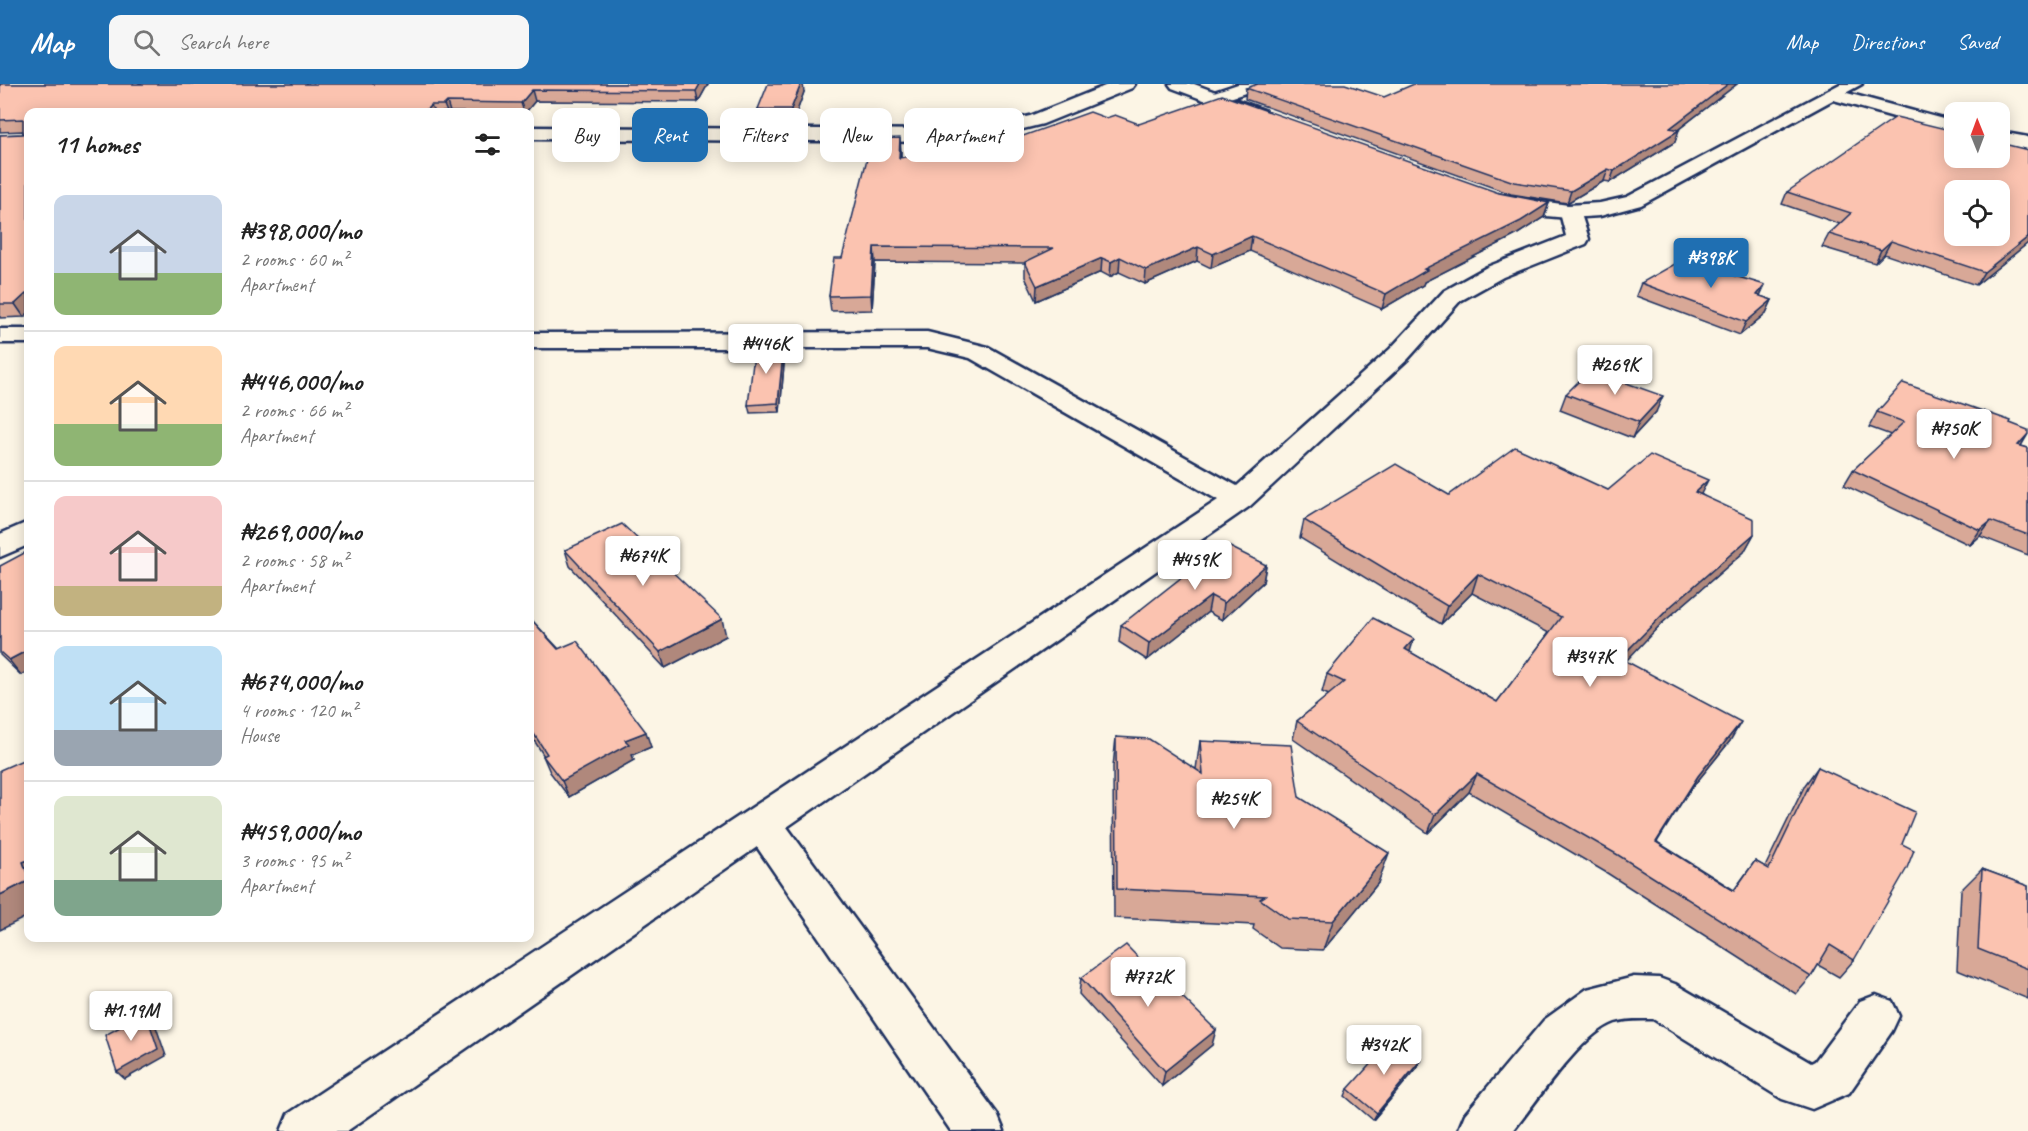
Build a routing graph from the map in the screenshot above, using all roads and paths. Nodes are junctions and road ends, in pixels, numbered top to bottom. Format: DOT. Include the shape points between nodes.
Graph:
graph roads {
  1 [pos="1126,84"];
  2 [pos="1178,84"];
  3 [pos="1255,84"];
  4 [pos="1853,84"];
  5 [pos="1836,95"];
  6 [pos="1214,98"];
  7 [pos="1281,122"];
  8 [pos="1944,125"];
  9 [pos="534,133"];
  10 [pos="2010,140"];
  11 [pos="2028,143"];
  12 [pos="1481,194"];
  13 [pos="1571,213"];
  14 [pos="0,336"];
  15 [pos="24,336"];
  16 [pos="534,340"];
  17 [pos="1239,500"];
  18 [pos="24,534"];
  19 [pos="0,547"];
  20 [pos="761,822"];
  21 [pos="1876,1016"];
  22 [pos="305,1131"];
  23 [pos="980,1131"];
  24 [pos="1482,1131"];
  1 -- 9 [label="street" via="1036,120 948,136"];
  2 -- 6 [label="street"];
  3 -- 6 [label="street"];
  4 -- 5 [label="street"];
  5 -- 8 [label="street"];
  5 -- 13 [label="street" via="1634,201 1608,210"];
  6 -- 7 [label="street"];
  10 -- 11 [label="street"];
  12 -- 13 [label="street" via="1540,210"];
  13 -- 17 [label="street" via="1578,239 1496,272 1452,296 1399,354"];
  14 -- 15 [label="street"];
  16 -- 17 [label="street" via="927,340 979,352"];
  17 -- 20 [label="street"];
  18 -- 19 [label="street"];
  20 -- 22 [label="street"];
  20 -- 23 [label="street"];
  21 -- 24 [label="street" via="1832,1077 1812,1086 1799,1083 1659,999 1634,998 1603,1004 1560,1035"];
}
